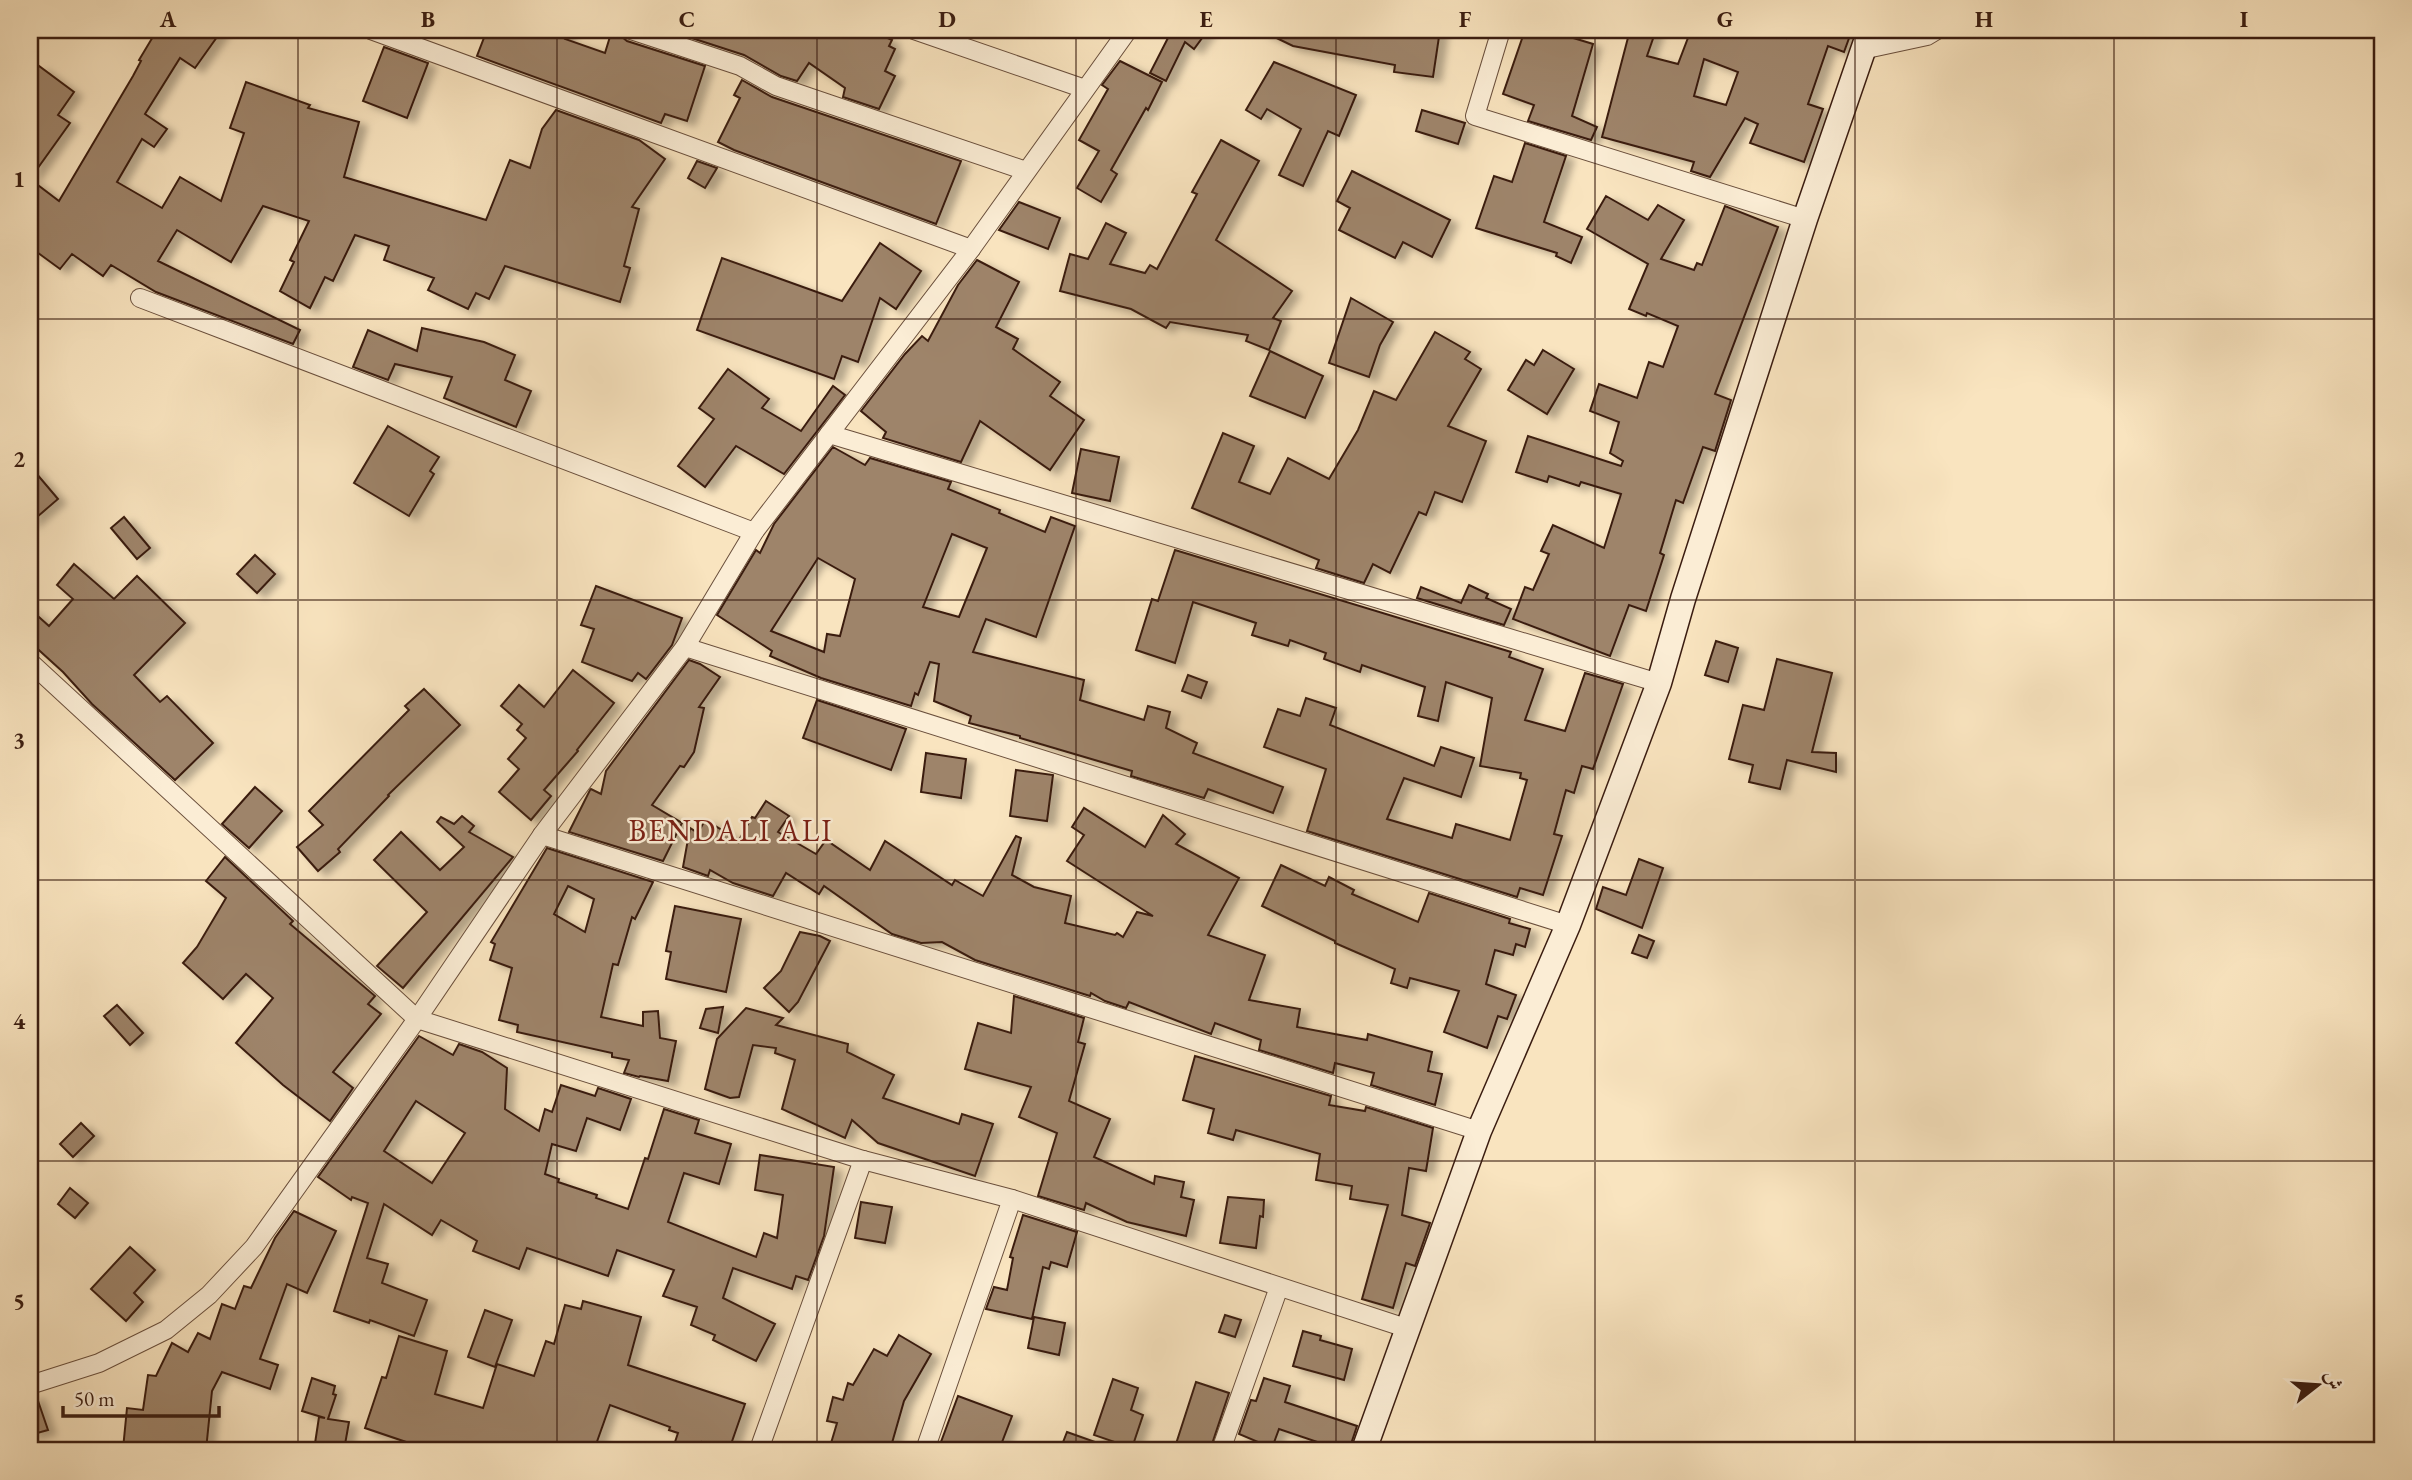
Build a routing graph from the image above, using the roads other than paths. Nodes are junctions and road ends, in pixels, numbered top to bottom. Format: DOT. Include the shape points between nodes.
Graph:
graph roads {
  1 [pos="372,30"];
  2 [pos="631,30"];
  3 [pos="914,30"];
  4 [pos="1128,30"];
  5 [pos="1501,30"];
  6 [pos="1937,30"];
  7 [pos="1866,40"];
  8 [pos="1085,89"];
  9 [pos="1026,171"];
  10 [pos="1805,219"];
  11 [pos="971,249"];
  12 [pos="140,299"];
  13 [pos="828,433"];
  14 [pos="754,532"];
  15 [pos="685,647"];
  16 [pos="30,662"];
  17 [pos="1659,683"];
  18 [pos="542,835"];
  19 [pos="1568,925"];
  20 [pos="417,1019"];
  21 [pos="1479,1132"];
  22 [pos="863,1160"];
  23 [pos="1012,1199"];
  24 [pos="1279,1287"];
  25 [pos="1409,1329"];
  26 [pos="30,1385"];
  27 [pos="761,1444"];
  28 [pos="925,1450"];
  29 [pos="1221,1450"];
  30 [pos="1364,1450"];
  1 -- 11 [label="street"];
  2 -- 9 [label="street" via="740,66 776,86"];
  3 -- 8 [label="street"];
  4 -- 8 [label="street"];
  5 -- 10 [label="street" via="1475,116"];
  6 -- 7 [label="street" via="1927,36"];
  7 -- 10 [label="main road"];
  8 -- 9 [label="street"];
  9 -- 11 [label="street"];
  10 -- 17 [label="main road"];
  11 -- 13 [label="street"];
  12 -- 14 [label="street"];
  13 -- 14 [label="street"];
  13 -- 17 [label="street"];
  14 -- 15 [label="street"];
  15 -- 18 [label="street"];
  15 -- 19 [label="street"];
  16 -- 20 [label="street"];
  17 -- 19 [label="main road"];
  18 -- 20 [label="street"];
  18 -- 21 [label="street"];
  19 -- 21 [label="main road"];
  20 -- 22 [label="street"];
  20 -- 26 [label="street" via="254,1247 209,1295 166,1330 99,1363"];
  21 -- 25 [label="main road"];
  22 -- 23 [label="street"];
  22 -- 27 [label="street"];
  23 -- 24 [label="street"];
  23 -- 28 [label="street"];
  24 -- 25 [label="street"];
  24 -- 29 [label="street"];
  25 -- 30 [label="main road"];
}
